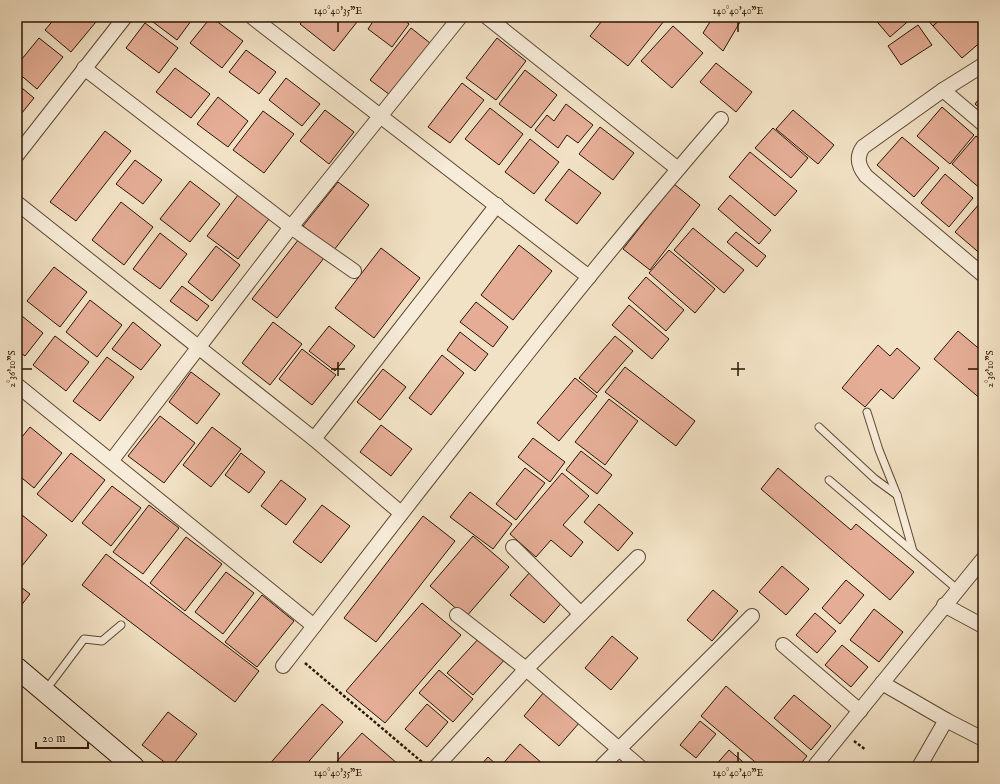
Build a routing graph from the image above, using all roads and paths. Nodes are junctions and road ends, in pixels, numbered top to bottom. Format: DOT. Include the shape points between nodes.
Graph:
graph roads {
  1 [pos="125,17"];
  2 [pos="252,17"];
  3 [pos="460,17"];
  4 [pos="487,17"];
  5 [pos="983,66"];
  6 [pos="84,68"];
  7 [pos="944,90"];
  8 [pos="381,116"];
  9 [pos="720,119"];
  10 [pos="983,124"];
  11 [pos="17,155"];
  12 [pos="678,169"];
  13 [pos="17,203"];
  14 [pos="497,205"];
  15 [pos="291,227"];
  16 [pos="354,270"];
  17 [pos="983,275"];
  18 [pos="589,277"];
  19 [pos="199,348"];
  20 [pos="17,385"];
  21 [pos="867,412"];
  22 [pos="819,427"];
  23 [pos="314,439"];
  24 [pos="112,460"];
  25 [pos="829,480"];
  26 [pos="897,495"];
  27 [pos="401,512"];
  28 [pos="513,547"];
  29 [pos="913,551"];
  30 [pos="638,557"];
  31 [pos="983,559"];
  32 [pos="957,589"];
  33 [pos="944,605"];
  34 [pos="581,614"];
  35 [pos="457,615"];
  36 [pos="752,616"];
  37 [pos="121,625"];
  38 [pos="314,626"];
  39 [pos="983,626"];
  40 [pos="783,645"];
  41 [pos="293,653"];
  42 [pos="283,666"];
  43 [pos="17,668"];
  44 [pos="526,669"];
  45 [pos="882,683"];
  46 [pos="45,691"];
  47 [pos="860,711"];
  48 [pos="946,720"];
  49 [pos="983,739"];
  50 [pos="619,750"];
  51 [pos="423,762"];
  52 [pos="134,767"];
  53 [pos="436,767"];
  54 [pos="601,767"];
  55 [pos="640,767"];
  56 [pos="814,767"];
  57 [pos="919,767"];
  1 -- 6 [label="street"];
  2 -- 8 [label="street"];
  3 -- 8 [label="street"];
  4 -- 12 [label="street"];
  5 -- 7 [label="street"];
  6 -- 11 [label="street"];
  6 -- 15 [label="street"];
  7 -- 10 [label="street"];
  7 -- 17 [label="street" via="863,147 858,160 860,169 866,176"];
  8 -- 14 [label="street"];
  8 -- 15 [label="street"];
  9 -- 12 [label="street"];
  12 -- 18 [label="street"];
  13 -- 19 [label="street"];
  14 -- 18 [label="street"];
  14 -- 23 [label="street"];
  15 -- 16 [label="street"];
  15 -- 19 [label="street"];
  18 -- 27 [label="street"];
  19 -- 23 [label="street"];
  19 -- 24 [label="street"];
  20 -- 24 [label="street"];
  21 -- 26 [label="lane"];
  22 -- 26 [label="lane" via="875,479"];
  23 -- 27 [label="street"];
  24 -- 38 [label="street"];
  25 -- 29 [label="lane"];
  26 -- 29 [label="lane"];
  27 -- 38 [label="street"];
  28 -- 34 [label="street"];
  29 -- 32 [label="lane"];
  30 -- 34 [label="street"];
  31 -- 32 [label="street"];
  32 -- 33 [label="street"];
  33 -- 39 [label="street"];
  33 -- 45 [label="street"];
  34 -- 44 [label="street"];
  35 -- 44 [label="street"];
  36 -- 50 [label="street"];
  37 -- 46 [label="lane" via="102,641 84,639"];
  38 -- 41 [label="street"];
  40 -- 47 [label="street"];
  41 -- 42 [label="street"];
  41 -- 51 [label="path"];
  43 -- 46 [label="street"];
  44 -- 50 [label="street"];
  44 -- 53 [label="street"];
  45 -- 47 [label="street"];
  45 -- 48 [label="street"];
  46 -- 52 [label="street"];
  47 -- 56 [label="street"];
  48 -- 49 [label="street"];
  48 -- 57 [label="street"];
  50 -- 54 [label="street"];
  50 -- 55 [label="street"];
}
